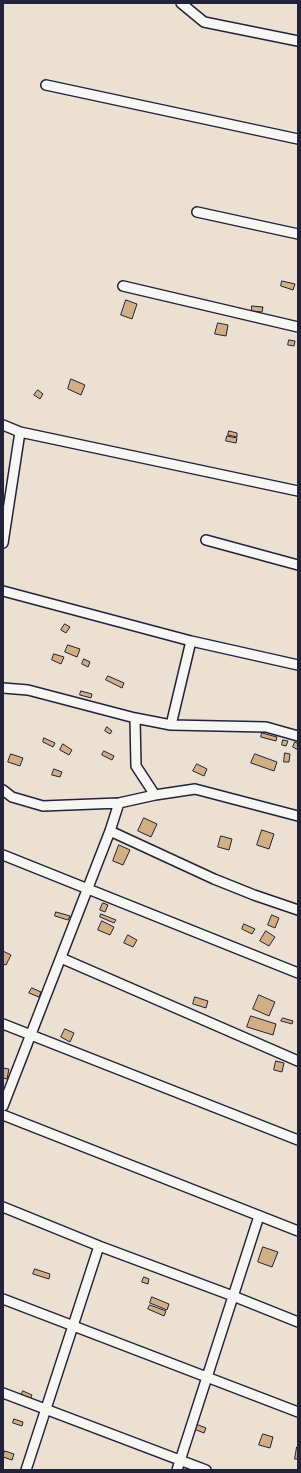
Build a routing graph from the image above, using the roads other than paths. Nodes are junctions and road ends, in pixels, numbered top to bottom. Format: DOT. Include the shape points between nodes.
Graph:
graph roads {
  1 [pos="181,3"];
  2 [pos="298,41"];
  3 [pos="46,85"];
  4 [pos="298,139"];
  5 [pos="198,212"];
  6 [pos="298,234"];
  7 [pos="124,286"];
  8 [pos="298,327"];
  9 [pos="3,425"];
  10 [pos="20,432"];
  11 [pos="298,491"];
  12 [pos="206,540"];
  13 [pos="3,543"];
  14 [pos="298,565"];
  15 [pos="3,591"];
  16 [pos="191,641"];
  17 [pos="298,665"];
  18 [pos="3,688"];
  19 [pos="135,718"];
  20 [pos="171,724"];
  21 [pos="298,736"];
  22 [pos="3,790"];
  23 [pos="155,795"];
  24 [pos="119,803"];
  25 [pos="298,816"];
  26 [pos="110,830"];
  27 [pos="3,855"];
  28 [pos="87,889"];
  29 [pos="298,910"];
  30 [pos="60,958"];
  31 [pos="298,973"];
  32 [pos="3,1024"];
  33 [pos="31,1034"];
  34 [pos="298,1061"];
  35 [pos="3,1106"];
  36 [pos="3,1115"];
  37 [pos="298,1140"];
  38 [pos="3,1207"];
  39 [pos="259,1216"];
  40 [pos="298,1231"];
  41 [pos="99,1246"];
  42 [pos="233,1296"];
  43 [pos="3,1299"];
  44 [pos="298,1322"];
  45 [pos="73,1326"];
  46 [pos="207,1376"];
  47 [pos="3,1393"];
  48 [pos="46,1409"];
  49 [pos="298,1412"];
  50 [pos="180,1460"];
  51 [pos="26,1470"];
  52 [pos="177,1470"];
  53 [pos="206,1470"];
  1 -- 2 [label="street" via="204,22"];
  3 -- 4 [label="street"];
  5 -- 6 [label="street"];
  7 -- 8 [label="street"];
  9 -- 10 [label="street"];
  10 -- 11 [label="street"];
  10 -- 13 [label="street"];
  12 -- 14 [label="street"];
  15 -- 16 [label="street"];
  16 -- 17 [label="street"];
  16 -- 20 [label="street"];
  18 -- 19 [label="street" via="28,690"];
  19 -- 20 [label="street"];
  19 -- 23 [label="street" via="136,766"];
  20 -- 21 [label="street" via="266,727"];
  22 -- 24 [label="street" via="12,797 43,806"];
  23 -- 24 [label="street"];
  23 -- 25 [label="street" via="196,789"];
  24 -- 26 [label="street"];
  26 -- 28 [label="street"];
  26 -- 29 [label="street" via="214,879"];
  27 -- 28 [label="street"];
  28 -- 30 [label="street"];
  28 -- 31 [label="street"];
  30 -- 33 [label="street"];
  30 -- 34 [label="street"];
  32 -- 33 [label="street"];
  33 -- 35 [label="street"];
  33 -- 37 [label="street"];
  36 -- 39 [label="street"];
  38 -- 41 [label="street"];
  39 -- 40 [label="street"];
  39 -- 42 [label="street"];
  41 -- 42 [label="street"];
  41 -- 45 [label="street"];
  42 -- 44 [label="street"];
  42 -- 46 [label="street"];
  43 -- 45 [label="street"];
  45 -- 46 [label="street"];
  45 -- 48 [label="street"];
  46 -- 49 [label="street"];
  46 -- 50 [label="street"];
  47 -- 48 [label="street"];
  48 -- 50 [label="street"];
  48 -- 51 [label="street"];
  50 -- 52 [label="street"];
  50 -- 53 [label="street"];
}
